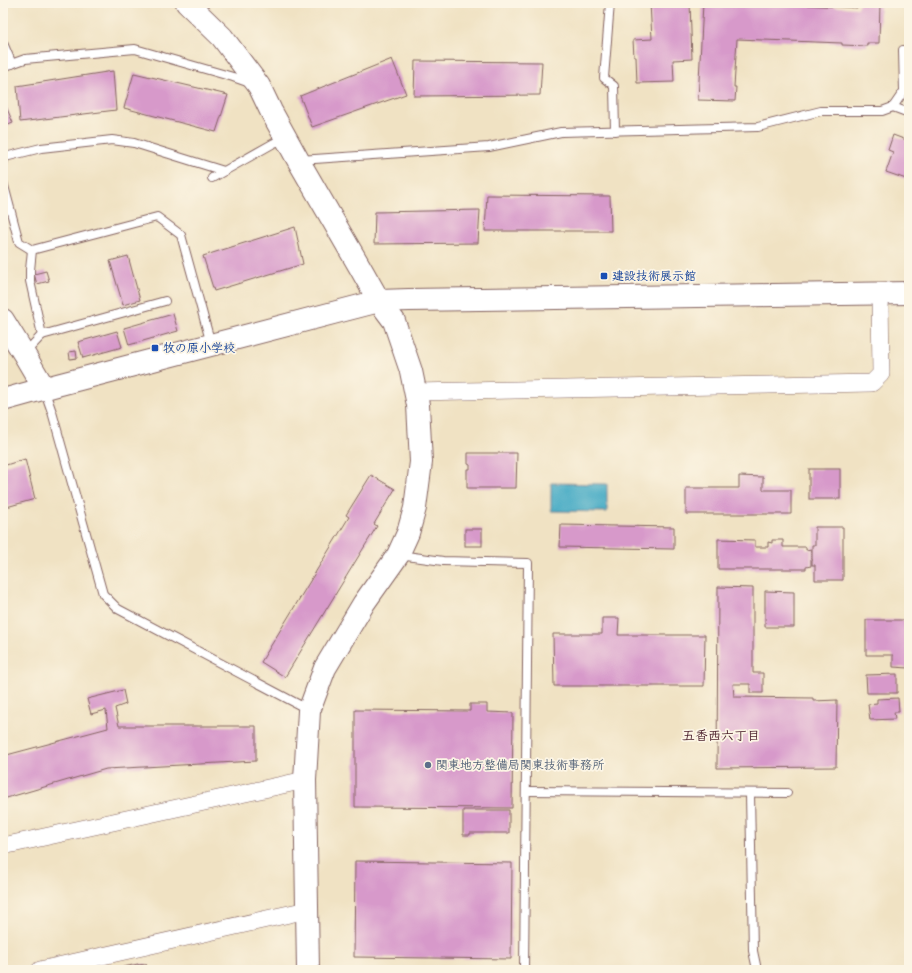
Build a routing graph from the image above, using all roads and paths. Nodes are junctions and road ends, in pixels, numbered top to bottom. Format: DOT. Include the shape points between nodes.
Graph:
graph roads {
  1 [pos="187,3"];
  2 [pos="610,3"];
  3 [pos="3,43"];
  4 [pos="903,50"];
  5 [pos="12,64"];
  6 [pos="3,67"];
  7 [pos="259,86"];
  8 [pos="893,107"];
  9 [pos="909,113"];
  10 [pos="615,131"];
  11 [pos="286,139"];
  12 [pos="298,160"];
  13 [pos="3,162"];
  14 [pos="224,171"];
  15 [pos="212,178"];
  16 [pos="3,182"];
  17 [pos="32,250"];
  18 [pos="909,293"];
  19 [pos="880,294"];
  20 [pos="165,301"];
  21 [pos="379,302"];
  22 [pos="3,320"];
  23 [pos="42,335"];
  24 [pos="211,345"];
  25 [pos="24,354"];
  26 [pos="44,388"];
  27 [pos="415,392"];
  28 [pos="3,400"];
  29 [pos="398,555"];
  30 [pos="309,711"];
  31 [pos="305,780"];
  32 [pos="526,791"];
  33 [pos="750,794"];
  34 [pos="787,794"];
  35 [pos="3,846"];
  36 [pos="307,910"];
  37 [pos="40,970"];
  38 [pos="308,970"];
  39 [pos="524,970"];
  40 [pos="756,970"];
  1 -- 7 [label="street" via="222,37"];
  2 -- 10 [label="lane" via="604,78 614,86"];
  3 -- 5 [label="lane"];
  4 -- 8 [label="lane" via="904,91"];
  5 -- 6 [label="lane"];
  5 -- 7 [label="lane" via="25,59 135,49"];
  7 -- 11 [label="street"];
  8 -- 9 [label="lane"];
  8 -- 10 [label="lane" via="882,111 821,111 758,127"];
  10 -- 12 [label="lane" via="561,132 489,148"];
  11 -- 12 [label="street"];
  11 -- 14 [label="lane"];
  12 -- 21 [label="street"];
  13 -- 14 [label="lane" via="5,157 41,148 112,140 134,143"];
  14 -- 15 [label="lane"];
  16 -- 17 [label="lane" via="19,242"];
  17 -- 23 [label="lane" via="30,281"];
  17 -- 24 [label="lane" via="157,217 181,235"];
  18 -- 19 [label="street"];
  19 -- 21 [label="street"];
  19 -- 27 [label="street" via="881,374 872,383"];
  20 -- 23 [label="lane"];
  21 -- 24 [label="street"];
  21 -- 27 [label="street" via="394,321 411,371"];
  22 -- 25 [label="street"];
  23 -- 25 [label="lane"];
  24 -- 26 [label="street"];
  25 -- 26 [label="street"];
  26 -- 28 [label="street"];
  26 -- 30 [label="lane" via="102,594 118,609"];
  27 -- 29 [label="street" via="421,462 415,508"];
  29 -- 30 [label="street" via="364,603 325,668"];
  29 -- 32 [label="lane" via="443,561 528,563"];
  30 -- 31 [label="street"];
  31 -- 35 [label="street"];
  31 -- 36 [label="street"];
  32 -- 33 [label="lane"];
  32 -- 39 [label="lane"];
  33 -- 34 [label="lane"];
  33 -- 40 [label="lane" via="753,952"];
  36 -- 37 [label="street"];
  36 -- 38 [label="street"];
}
